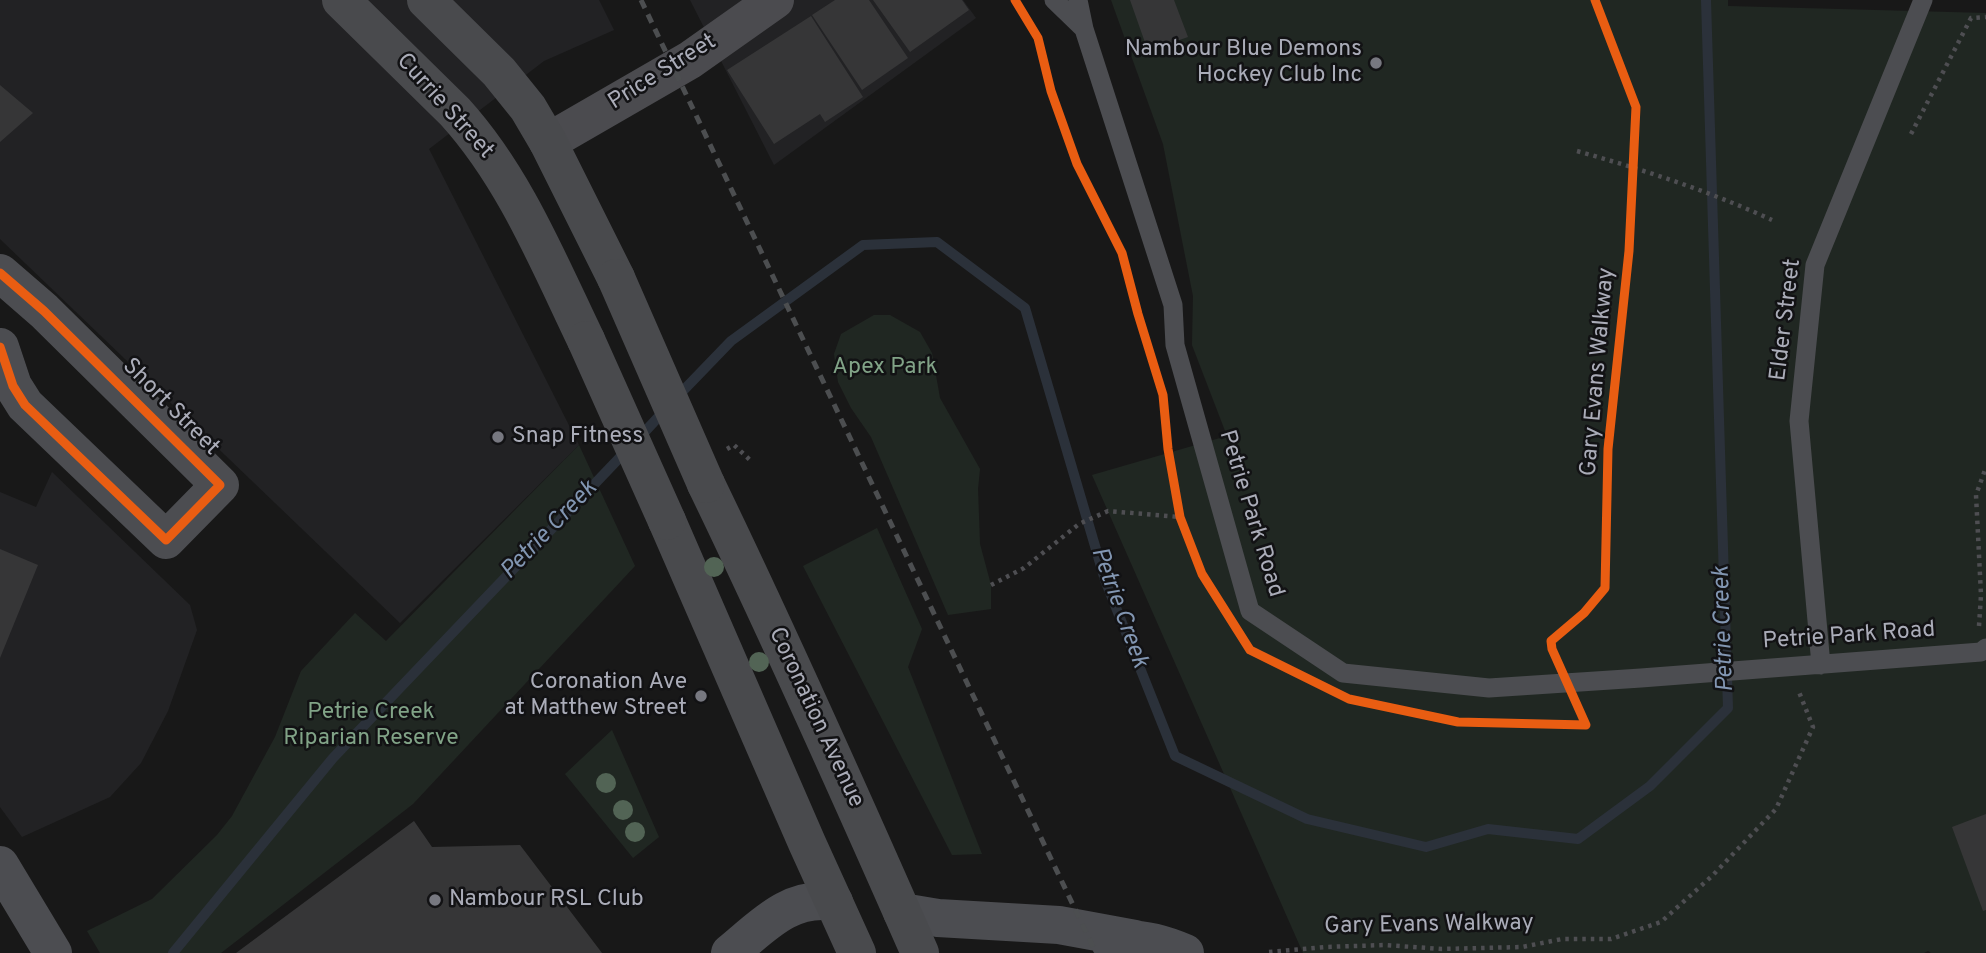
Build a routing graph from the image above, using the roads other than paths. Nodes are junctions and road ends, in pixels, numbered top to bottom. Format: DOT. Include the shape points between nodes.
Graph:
graph roads {
  1 [pos="341,0"];
  2 [pos="426,0"];
  3 [pos="775,0"];
  4 [pos="1054,0"];
  5 [pos="1078,0"];
  6 [pos="1923,0"];
  7 [pos="1084,29"];
  8 [pos="548,142"];
  9 [pos="502,173"];
  10 [pos="0,273"];
  11 [pos="0,347"];
  12 [pos="1986,648"];
  13 [pos="1821,664"];
  14 [pos="0,865"];
  15 [pos="834,902"];
  16 [pos="902,912"];
  17 [pos="1135,939"];
  18 [pos="53,953"];
  19 [pos="730,953"];
  20 [pos="857,953"];
  21 [pos="918,953"];
  22 [pos="1070,953"];
  23 [pos="1185,953"];
  1 -- 9 [label="main road, Currie Street" via="455,112"];
  2 -- 8 [label="main road" via="499,72"];
  3 -- 8 [label="street, Price Street" via="690,60"];
  4 -- 7 [label="lane, Petrie Park Road"];
  5 -- 7 [label="lane, Petrie Park Road"];
  6 -- 13 [label="lane, Elder Street" via="1815,265 1799,421"];
  7 -- 13 [label="lane, Petrie Park Road" via="1173,305 1175,345 1250,611 1343,673 1489,688"];
  8 -- 9 [label="main road"];
  8 -- 16 [label="main road, Coronation Avenue, bridge" via="616,278"];
  9 -- 15 [label="main road, Currie Street, bridge" via="586,340"];
  10 -- 11 [label="street, Short Street" via="220,485 166,540 37,419 13,386"];
  12 -- 13 [label="lane, Petrie Park Road"];
  14 -- 18 [label="street"];
  15 -- 16 [label="main road"];
  15 -- 19 [label="street" via="789,907"];
  15 -- 20 [label="main road"];
  15 -- 21 [label="main road" via="856,911"];
  16 -- 17 [label="street" via="1059,925"];
  16 -- 21 [label="main road, Coronation Avenue"];
  17 -- 22 [label="street"];
  17 -- 23 [label="street"];
}
